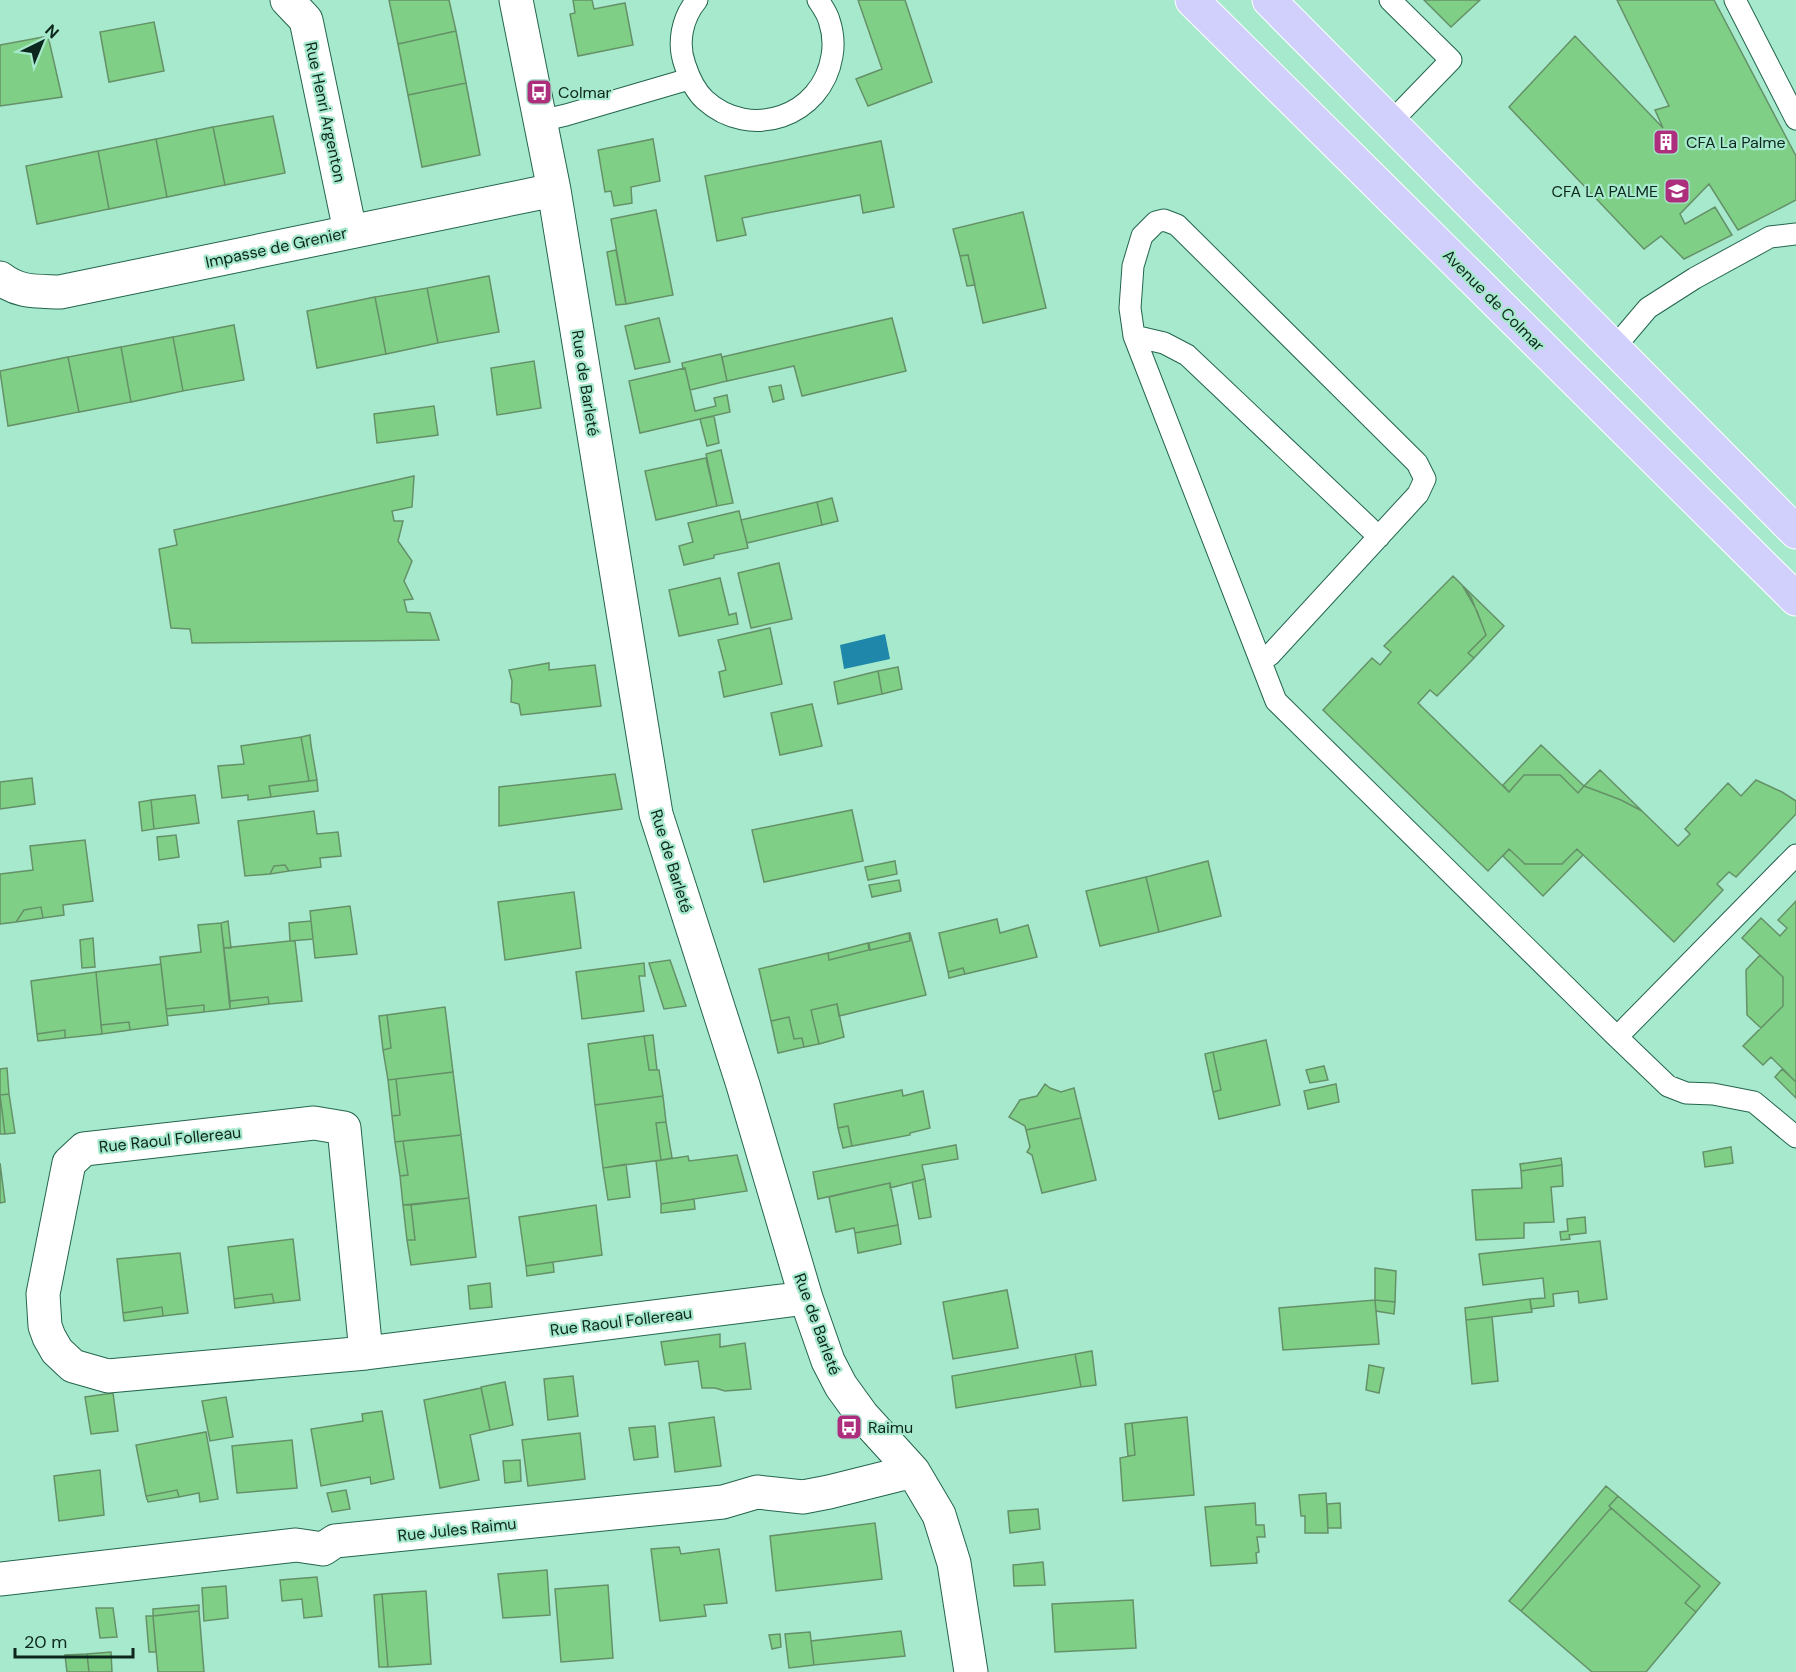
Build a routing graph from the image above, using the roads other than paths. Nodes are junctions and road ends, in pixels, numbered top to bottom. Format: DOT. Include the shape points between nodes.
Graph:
graph roads {
  1 [pos="287,0"];
  2 [pos="516,0"];
  3 [pos="697,0"];
  4 [pos="818,0"];
  5 [pos="1192,0"];
  6 [pos="1269,0"];
  7 [pos="1390,0"];
  8 [pos="1735,0"];
  9 [pos="689,79"];
  10 [pos="1796,118"];
  11 [pos="540,121"];
  12 [pos="1390,122"];
  13 [pos="554,190"];
  14 [pos="351,231"];
  15 [pos="1796,234"];
  16 [pos="0,278"];
  17 [pos="1134,336"];
  18 [pos="1614,348"];
  19 [pos="1796,532"];
  20 [pos="1379,537"];
  21 [pos="1796,599"];
  22 [pos="1260,660"];
  23 [pos="1796,855"];
  24 [pos="1617,1037"];
  25 [pos="1796,1137"];
  26 [pos="806,1298"];
  27 [pos="366,1353"];
  28 [pos="913,1471"];
  29 [pos="0,1579"];
  30 [pos="971,1672"];
  1 -- 14 [label="street, Rue Henri Argenton" via="306,20"];
  2 -- 11 [label="street, Rue de Barleté"];
  3 -- 9 [label="lane" via="682,31 682,56"];
  4 -- 9 [label="lane" via="829,20 834,45 830,70 818,92 798,110 775,119 750,121 725,114 704,100"];
  5 -- 21 [label="main road, Avenue de Colmar"];
  6 -- 12 [label="main road"];
  7 -- 12 [label="lane" via="1451,60"];
  8 -- 10 [label="lane"];
  9 -- 11 [label="lane"];
  11 -- 13 [label="street, Rue de Barleté"];
  12 -- 18 [label="main road"];
  13 -- 14 [label="street, Impasse de Grenier"];
  13 -- 26 [label="street, Rue de Barleté" via="656,814"];
  14 -- 16 [label="street, Impasse de Grenier" via="60,292 25,291"];
  15 -- 18 [label="lane" via="1770,237 1695,278 1648,308"];
  17 -- 20 [label="lane" via="1164,343 1187,355"];
  17 -- 20 [label="lane" via="1130,308 1133,266 1142,236 1156,222 1164,220 1177,225 1417,464 1425,479 1418,494"];
  17 -- 22 [label="lane"];
  18 -- 19 [label="main road"];
  20 -- 22 [label="lane" via="1270,655"];
  22 -- 24 [label="lane" via="1276,701"];
  23 -- 24 [label="lane"];
  24 -- 25 [label="lane" via="1668,1086 1686,1093 1754,1102"];
  26 -- 27 [label="street, Rue Raoul Follereau"];
  26 -- 28 [label="street, Rue de Barleté" via="841,1386"];
  27 -- 27 [label="street, Rue Raoul Follereau" via="108,1376 74,1366 57,1351 49,1337 43,1293 69,1163 84,1149 314,1123 344,1128"];
  28 -- 29 [label="street, Rue Jules Raimu" via="803,1497 757,1492 723,1502 335,1541 323,1548 296,1545"];
  28 -- 30 [label="street, Rue de Barleté" via="939,1515 954,1563"];
}
